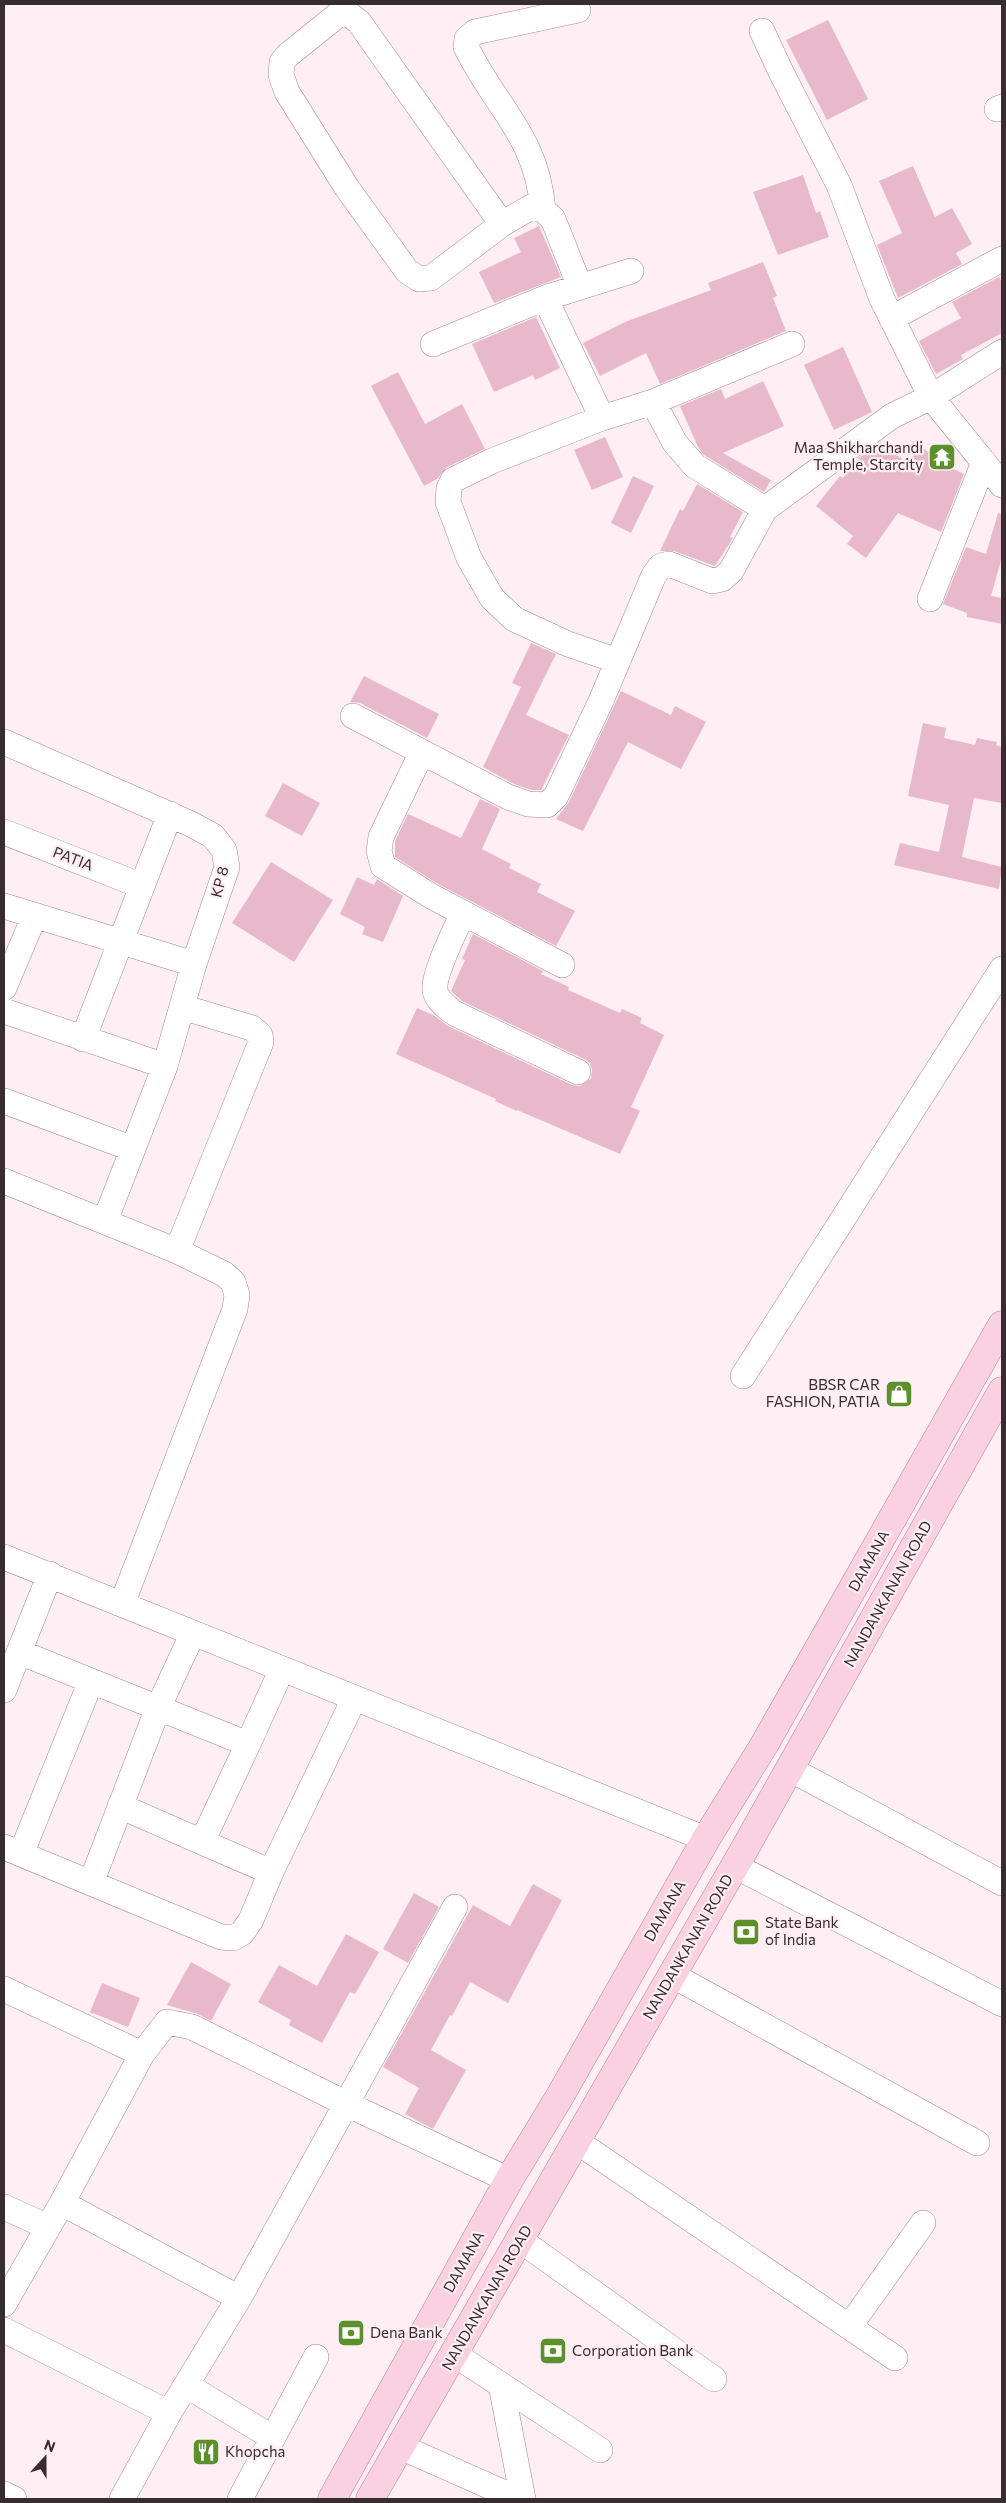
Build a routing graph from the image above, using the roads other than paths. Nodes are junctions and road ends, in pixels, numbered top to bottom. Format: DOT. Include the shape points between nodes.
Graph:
graph roads {
  1 [pos="578,10"];
  2 [pos="762,31"];
  3 [pos="543,210"];
  4 [pos="502,224"];
  5 [pos="1002,259"];
  6 [pos="630,272"];
  7 [pos="580,287"];
  8 [pos="545,298"];
  9 [pos="892,318"];
  10 [pos="433,344"];
  11 [pos="792,344"];
  12 [pos="1002,352"];
  13 [pos="931,397"];
  14 [pos="653,402"];
  15 [pos="602,418"];
  16 [pos="984,462"];
  17 [pos="1002,485"];
  18 [pos="766,509"];
  19 [pos="930,599"];
  20 [pos="618,660"];
  21 [pos="354,716"];
  22 [pos="4,742"];
  23 [pos="422,752"];
  24 [pos="170,814"];
  25 [pos="4,832"];
  26 [pos="142,886"];
  27 [pos="4,906"];
  28 [pos="463,913"];
  29 [pos="34,917"];
  30 [pos="121,941"];
  31 [pos="194,964"];
  32 [pos="562,965"];
  33 [pos="1002,970"];
  34 [pos="4,988"];
  35 [pos="182,1006"];
  36 [pos="4,1011"];
  37 [pos="83,1038"];
  38 [pos="165,1066"];
  39 [pos="578,1072"];
  40 [pos="4,1101"];
  41 [pos="133,1149"];
  42 [pos="4,1181"];
  43 [pos="105,1221"];
  44 [pos="177,1251"];
  45 [pos="1002,1325"];
  46 [pos="743,1376"];
  47 [pos="1002,1391"];
  48 [pos="4,1557"];
  49 [pos="862,1572"];
  50 [pos="50,1574"];
  51 [pos="891,1588"];
  52 [pos="122,1604"];
  53 [pos="194,1633"];
  54 [pos="19,1652"];
  55 [pos="282,1669"];
  56 [pos="90,1681"];
  57 [pos="4,1690"];
  58 [pos="354,1699"];
  59 [pos="158,1708"];
  60 [pos="248,1744"];
  61 [pos="790,1769"];
  62 [pos="120,1806"];
  63 [pos="706,1839"];
  64 [pos="202,1842"];
  65 [pos="12,1850"];
  66 [pos="735,1866"];
  67 [pos="271,1872"];
  68 [pos="91,1883"];
  69 [pos="1002,1883"];
  70 [pos="455,1907"];
  71 [pos="672,1975"];
  72 [pos="4,1989"];
  73 [pos="1002,2004"];
  74 [pos="142,2054"];
  75 [pos="347,2104"];
  76 [pos="576,2142"];
  77 [pos="977,2143"];
  78 [pos="510,2180"];
  79 [pos="62,2203"];
  80 [pos="4,2207"];
  81 [pos="923,2223"];
  82 [pos="48,2226"];
  83 [pos="520,2240"];
  84 [pos="239,2298"];
  85 [pos="4,2304"];
  86 [pos="849,2327"];
  87 [pos="4,2330"];
  88 [pos="454,2354"];
  89 [pos="316,2357"];
  90 [pos="895,2358"];
  91 [pos="714,2379"];
  92 [pos="186,2385"];
  93 [pos="501,2385"];
  94 [pos="169,2413"];
  95 [pos="273,2438"];
  96 [pos="401,2447"];
  97 [pos="600,2450"];
  98 [pos="4,2494"];
  99 [pos="14,2499"];
  100 [pos="122,2499"];
  101 [pos="240,2499"];
  102 [pos="332,2499"];
  103 [pos="370,2499"];
  104 [pos="518,2499"];
  105 [pos="523,2499"];
  1 -- 3 [label="street" via="475,32 467,39 466,47 518,128 538,176"];
  2 -- 9 [label="street" via="839,185"];
  3 -- 4 [label="street" via="531,207"];
  3 -- 7 [label="street" via="553,219"];
  4 -- 4 [label="street" via="359,22 350,15 339,14 282,62 281,75 287,92 347,188 406,271 419,279 431,278"];
  5 -- 9 [label="street"];
  6 -- 7 [label="street"];
  7 -- 8 [label="street"];
  8 -- 10 [label="street"];
  8 -- 15 [label="street"];
  9 -- 13 [label="street"];
  11 -- 14 [label="street"];
  12 -- 13 [label="street"];
  13 -- 16 [label="street"];
  13 -- 18 [label="street" via="892,416"];
  14 -- 15 [label="street"];
  14 -- 18 [label="street" via="675,443 695,466"];
  15 -- 20 [label="street" via="492,461 453,480 448,502 468,558 492,598 514,618 568,644"];
  16 -- 17 [label="street"];
  16 -- 19 [label="street"];
  18 -- 20 [label="street" via="731,571 722,580 712,581 669,564 661,566 654,575"];
  20 -- 23 [label="street" via="556,796 546,805 528,804 508,797"];
  21 -- 23 [label="street"];
  22 -- 24 [label="street, KP 8"];
  23 -- 28 [label="street" via="381,837 379,850 383,866 407,883"];
  24 -- 26 [label="street"];
  24 -- 31 [label="street, KP 8" via="213,836 224,850 227,867"];
  25 -- 26 [label="street, PATIA"];
  26 -- 30 [label="street"];
  27 -- 29 [label="street"];
  28 -- 32 [label="street"];
  28 -- 39 [label="street" via="436,977 435,990 441,1002 454,1013"];
  29 -- 30 [label="street"];
  29 -- 34 [label="street"];
  30 -- 31 [label="street"];
  30 -- 37 [label="street"];
  31 -- 35 [label="street, KP 8"];
  33 -- 46 [label="street"];
  35 -- 38 [label="street, KP 8"];
  35 -- 44 [label="street" via="252,1028 261,1042"];
  36 -- 37 [label="street"];
  37 -- 38 [label="street"];
  38 -- 41 [label="street, KP 8"];
  40 -- 41 [label="street"];
  41 -- 43 [label="street, KP 8"];
  42 -- 43 [label="street"];
  43 -- 44 [label="street"];
  44 -- 52 [label="street" via="224,1274 233,1282 237,1295 235,1309"];
  45 -- 49 [label="main road, DAMANA"];
  47 -- 51 [label="main road, NANDANKANAN ROAD"];
  48 -- 50 [label="street"];
  49 -- 51 [label="main road"];
  49 -- 63 [label="main road, DAMANA" via="764,1746"];
  50 -- 52 [label="street"];
  50 -- 54 [label="street"];
  51 -- 61 [label="main road, NANDANKANAN ROAD"];
  52 -- 53 [label="street"];
  53 -- 55 [label="street"];
  53 -- 59 [label="street"];
  54 -- 56 [label="street"];
  54 -- 57 [label="street"];
  55 -- 58 [label="street"];
  55 -- 60 [label="street"];
  56 -- 59 [label="street"];
  56 -- 65 [label="street"];
  58 -- 63 [label="street"];
  58 -- 67 [label="street"];
  59 -- 60 [label="street"];
  59 -- 62 [label="street"];
  60 -- 64 [label="street"];
  61 -- 66 [label="main road, NANDANKANAN ROAD"];
  61 -- 69 [label="street"];
  62 -- 64 [label="street"];
  62 -- 68 [label="street"];
  63 -- 78 [label="main road, DAMANA"];
  64 -- 67 [label="street"];
  65 -- 68 [label="street"];
  66 -- 71 [label="main road, NANDANKANAN ROAD"];
  66 -- 73 [label="street"];
  67 -- 68 [label="street" via="251,1920 234,1938 221,1937"];
  70 -- 75 [label="street"];
  71 -- 76 [label="main road, NANDANKANAN ROAD"];
  71 -- 77 [label="street"];
  72 -- 74 [label="street"];
  74 -- 75 [label="street" via="167,2022 192,2026"];
  74 -- 79 [label="street"];
  75 -- 78 [label="street"];
  75 -- 84 [label="street"];
  76 -- 83 [label="main road, NANDANKANAN ROAD"];
  76 -- 86 [label="street"];
  78 -- 102 [label="main road, DAMANA"];
  79 -- 82 [label="street"];
  79 -- 84 [label="street"];
  80 -- 82 [label="street"];
  81 -- 86 [label="street"];
  82 -- 85 [label="street"];
  83 -- 88 [label="main road, NANDANKANAN ROAD"];
  83 -- 91 [label="street"];
  84 -- 92 [label="street"];
  86 -- 90 [label="street"];
  87 -- 94 [label="street"];
  88 -- 93 [label="street"];
  88 -- 96 [label="main road, NANDANKANAN ROAD"];
  89 -- 95 [label="street"];
  92 -- 94 [label="street"];
  92 -- 95 [label="street"];
  93 -- 97 [label="street"];
  93 -- 105 [label="street"];
  94 -- 100 [label="street"];
  95 -- 101 [label="street"];
  96 -- 103 [label="main road, NANDANKANAN ROAD"];
  96 -- 104 [label="street"];
  98 -- 99 [label="street"];
}
